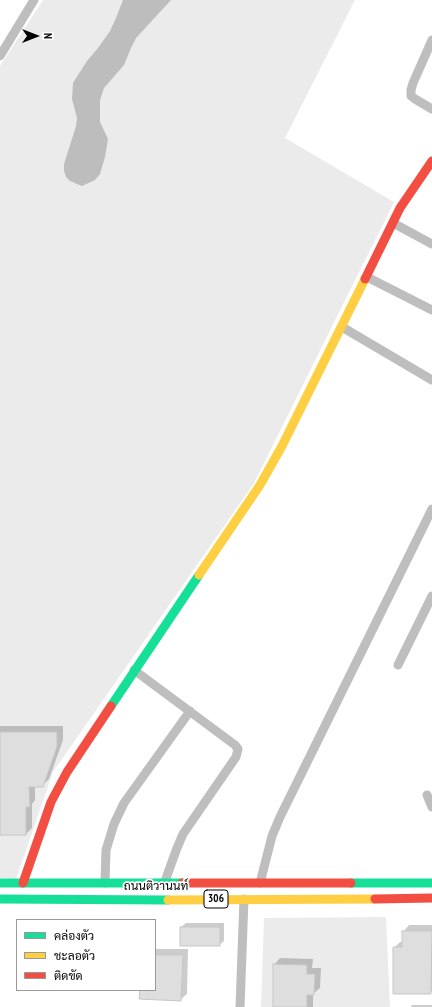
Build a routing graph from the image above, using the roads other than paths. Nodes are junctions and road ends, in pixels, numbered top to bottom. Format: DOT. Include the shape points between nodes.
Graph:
graph roads {
  1 [pos="34,0"];
  2 [pos="432,40"];
  3 [pos="0,56"];
  4 [pos="432,109"];
  5 [pos="431,165"];
  6 [pos="393,223"];
  7 [pos="432,244"];
  8 [pos="367,277"];
  9 [pos="432,310"];
  10 [pos="342,327"];
  11 [pos="432,380"];
  12 [pos="432,509"];
  13 [pos="432,596"];
  14 [pos="398,665"];
  15 [pos="134,670"];
  16 [pos="190,711"];
  17 [pos="427,795"];
  18 [pos="432,807"];
  19 [pos="432,882"];
  20 [pos="0,883"];
  21 [pos="23,883"];
  22 [pos="105,883"];
  23 [pos="244,883"];
  24 [pos="260,883"];
  25 [pos="164,884"];
  26 [pos="432,898"];
  27 [pos="0,899"];
  28 [pos="244,899"];
  29 [pos="260,900"];
  30 [pos="240,1007"];
  1 -- 3 [label="street"];
  2 -- 4 [label="street" via="411,90 411,96 415,100"];
  5 -- 6 [label="main road" via="400,208"];
  6 -- 7 [label="street"];
  6 -- 8 [label="main road"];
  8 -- 9 [label="street"];
  8 -- 10 [label="main road"];
  10 -- 11 [label="street"];
  10 -- 15 [label="main road" via="260,485"];
  12 -- 24 [label="street" via="280,817 272,836"];
  13 -- 14 [label="street"];
  15 -- 16 [label="street"];
  15 -- 21 [label="main road" via="51,802"];
  16 -- 22 [label="street" via="124,803 106,850"];
  16 -- 25 [label="street" via="236,745 238,753 183,834"];
  17 -- 18 [label="street"];
  19 -- 24 [label="main road, ถนนติวานนท์ / 306"];
  20 -- 21 [label="main road, ถนนติวานนท์ / 306"];
  21 -- 22 [label="main road, ถนนติวานนท์ / 306"];
  22 -- 25 [label="main road, ถนนติวานนท์ / 306"];
  23 -- 24 [label="main road, ถนนติวานนท์ / 306"];
  23 -- 25 [label="main road, ถนนติวานนท์ / 306"];
  23 -- 28 [label="main road"];
  24 -- 29 [label="main road"];
  26 -- 29 [label="main road, ถนนติวานนท์ / 306"];
  27 -- 28 [label="main road, ถนนติวานนท์ / 306"];
  28 -- 29 [label="main road, ถนนติวานนท์ / 306"];
  28 -- 30 [label="street"];
}
